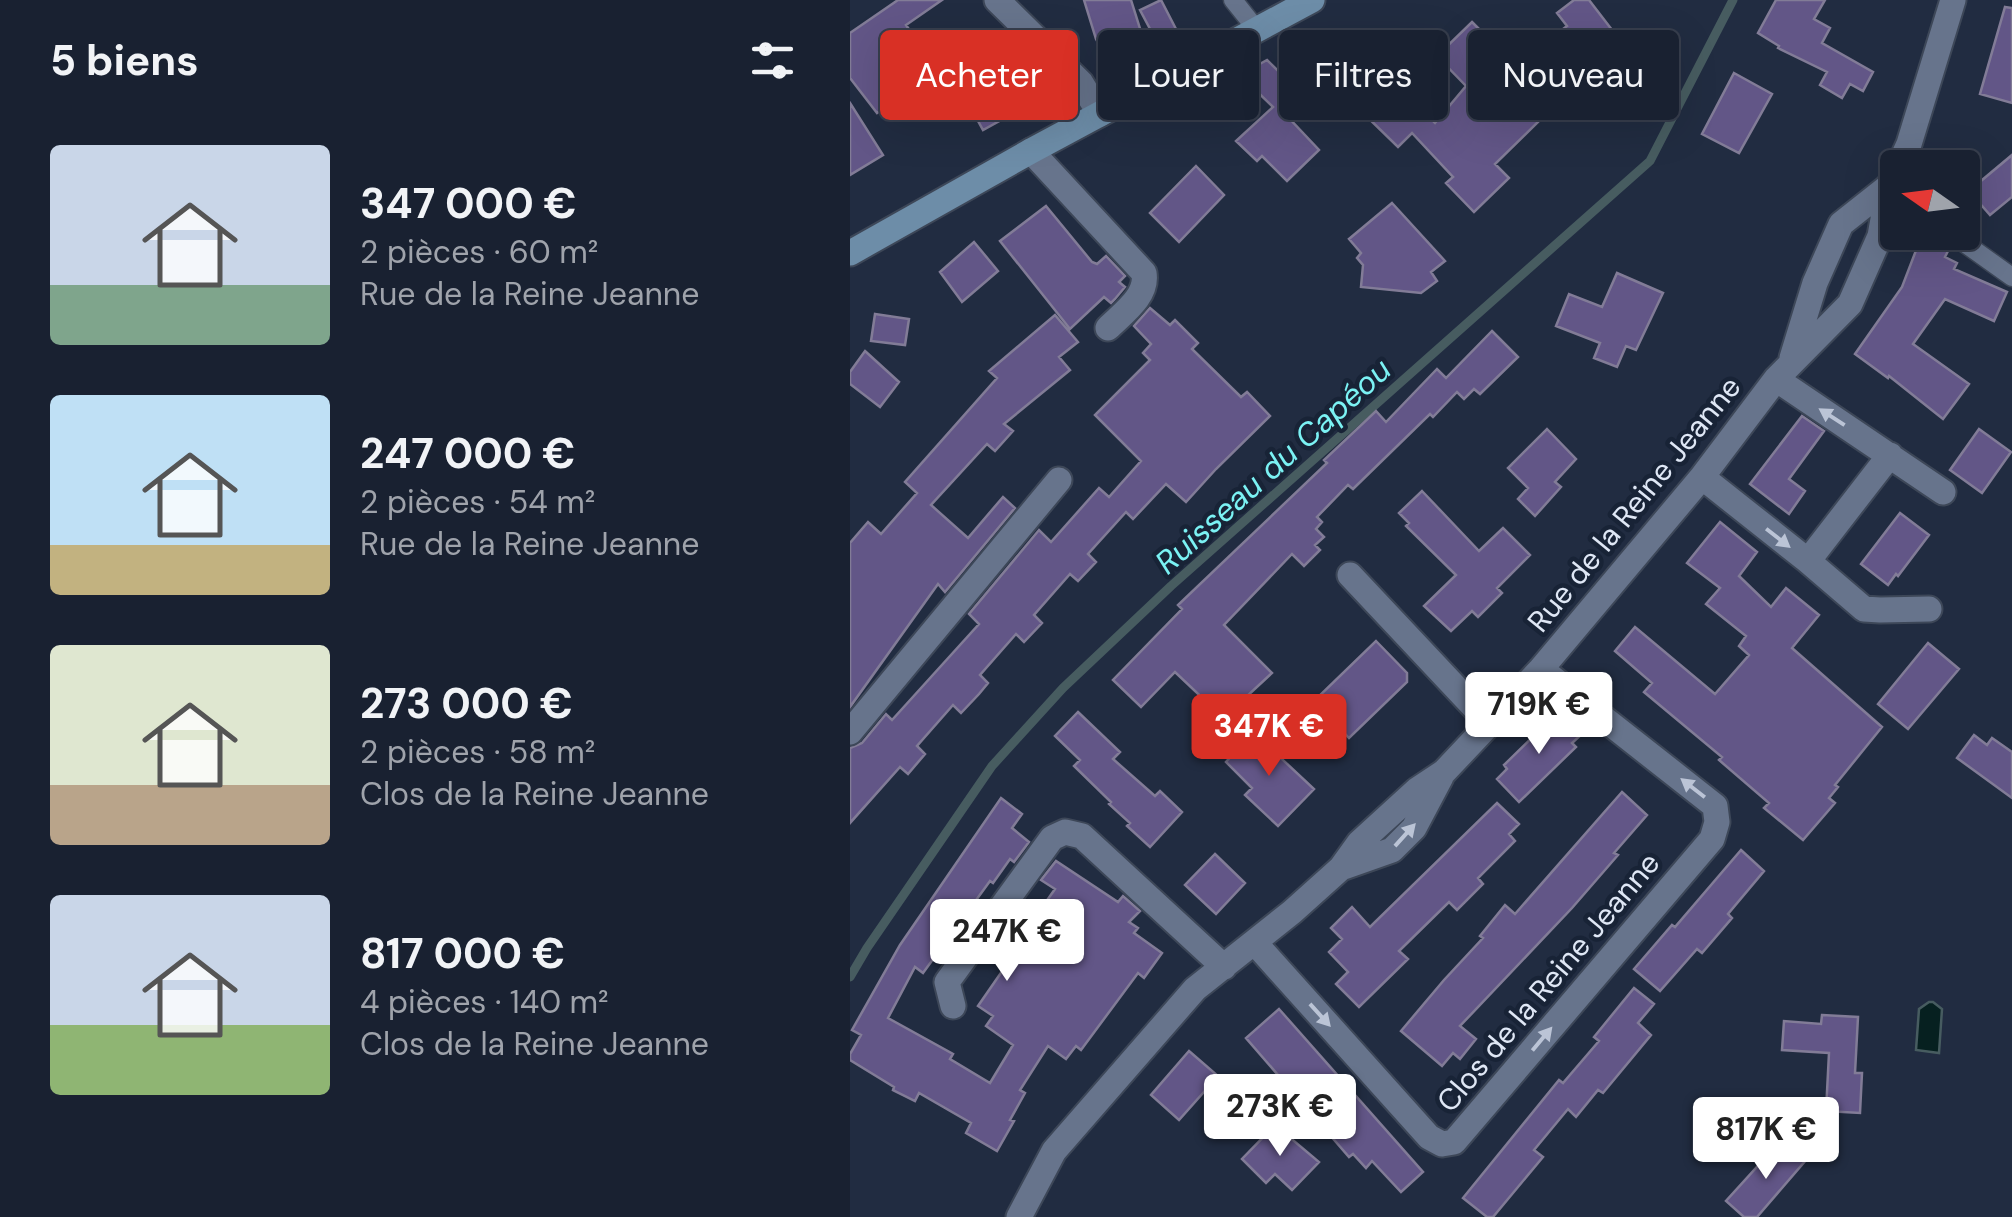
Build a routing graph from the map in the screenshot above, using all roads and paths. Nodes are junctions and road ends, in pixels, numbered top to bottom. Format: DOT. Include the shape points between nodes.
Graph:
graph roads {
  1 [pos="997,0"];
  2 [pos="1232,0"];
  3 [pos="1312,0"];
  4 [pos="1953,0"];
  5 [pos="1257,30"];
  6 [pos="1098,111"];
  7 [pos="1098,115"];
  8 [pos="1907,150"];
  9 [pos="1031,151"];
  10 [pos="1880,191"];
  11 [pos="1880,236"];
  12 [pos="1974,250"];
  13 [pos="850,253"];
  14 [pos="2012,277"];
  15 [pos="1815,283"];
  16 [pos="1850,304"];
  17 [pos="1108,328"];
  18 [pos="1783,371"];
  19 [pos="1890,454"];
  20 [pos="1702,478"];
  21 [pos="1059,480"];
  22 [pos="1943,492"];
  23 [pos="1808,561"];
  24 [pos="1350,575"];
  25 [pos="1929,609"];
  26 [pos="1541,669"];
  27 [pos="1489,724"];
  28 [pos="850,732"];
  29 [pos="1256,942"];
  30 [pos="1224,967"];
  31 [pos="953,1006"];
  32 [pos="1019,1217"];
  1 -- 6 [label="street" via="1081,84"];
  2 -- 5 [label="lane"];
  3 -- 5 [label="street"];
  4 -- 8 [label="street, Rue de la Reine Jeanne"];
  7 -- 9 [label="street"];
  9 -- 13 [label="street"];
  9 -- 17 [label="street" via="1144,273 1144,291"];
  10 -- 15 [label="street, Rue de la Reine Jeanne" via="1842,224"];
  11 -- 16 [label="street, Rue de la Reine Jeanne"];
  12 -- 14 [label="lane"];
  15 -- 16 [label="street"];
  15 -- 18 [label="street, Rue de la Reine Jeanne"];
  16 -- 18 [label="street, Rue de la Reine Jeanne"];
  19 -- 18 [label="street, one-way"];
  18 -- 20 [label="street, Rue de la Reine Jeanne"];
  19 -- 22 [label="street"];
  19 -- 23 [label="street"];
  20 -- 23 [label="street, one-way"];
  20 -- 26 [label="street, Rue de la Reine Jeanne"];
  21 -- 28 [label="street"];
  23 -- 25 [label="street" via="1864,609"];
  24 -- 27 [label="street"];
  26 -- 27 [label="street, Rue de la Reine Jeanne"];
  29 -- 26 [label="street, Clos de la Reine Jeanne, one-way" via="1429,1137 1454,1142 1712,839 1717,822 1715,806"];
  27 -- 29 [label="street, Rue de la Reine Jeanne" via="1444,772 1414,828 1392,850 1342,868"];
  29 -- 30 [label="street, Rue de la Reine Jeanne"];
  30 -- 31 [label="street" via="1082,836 1065,832 1052,838 947,982"];
  30 -- 32 [label="street, Rue de la Reine Jeanne" via="1194,988 1054,1150"];
}
